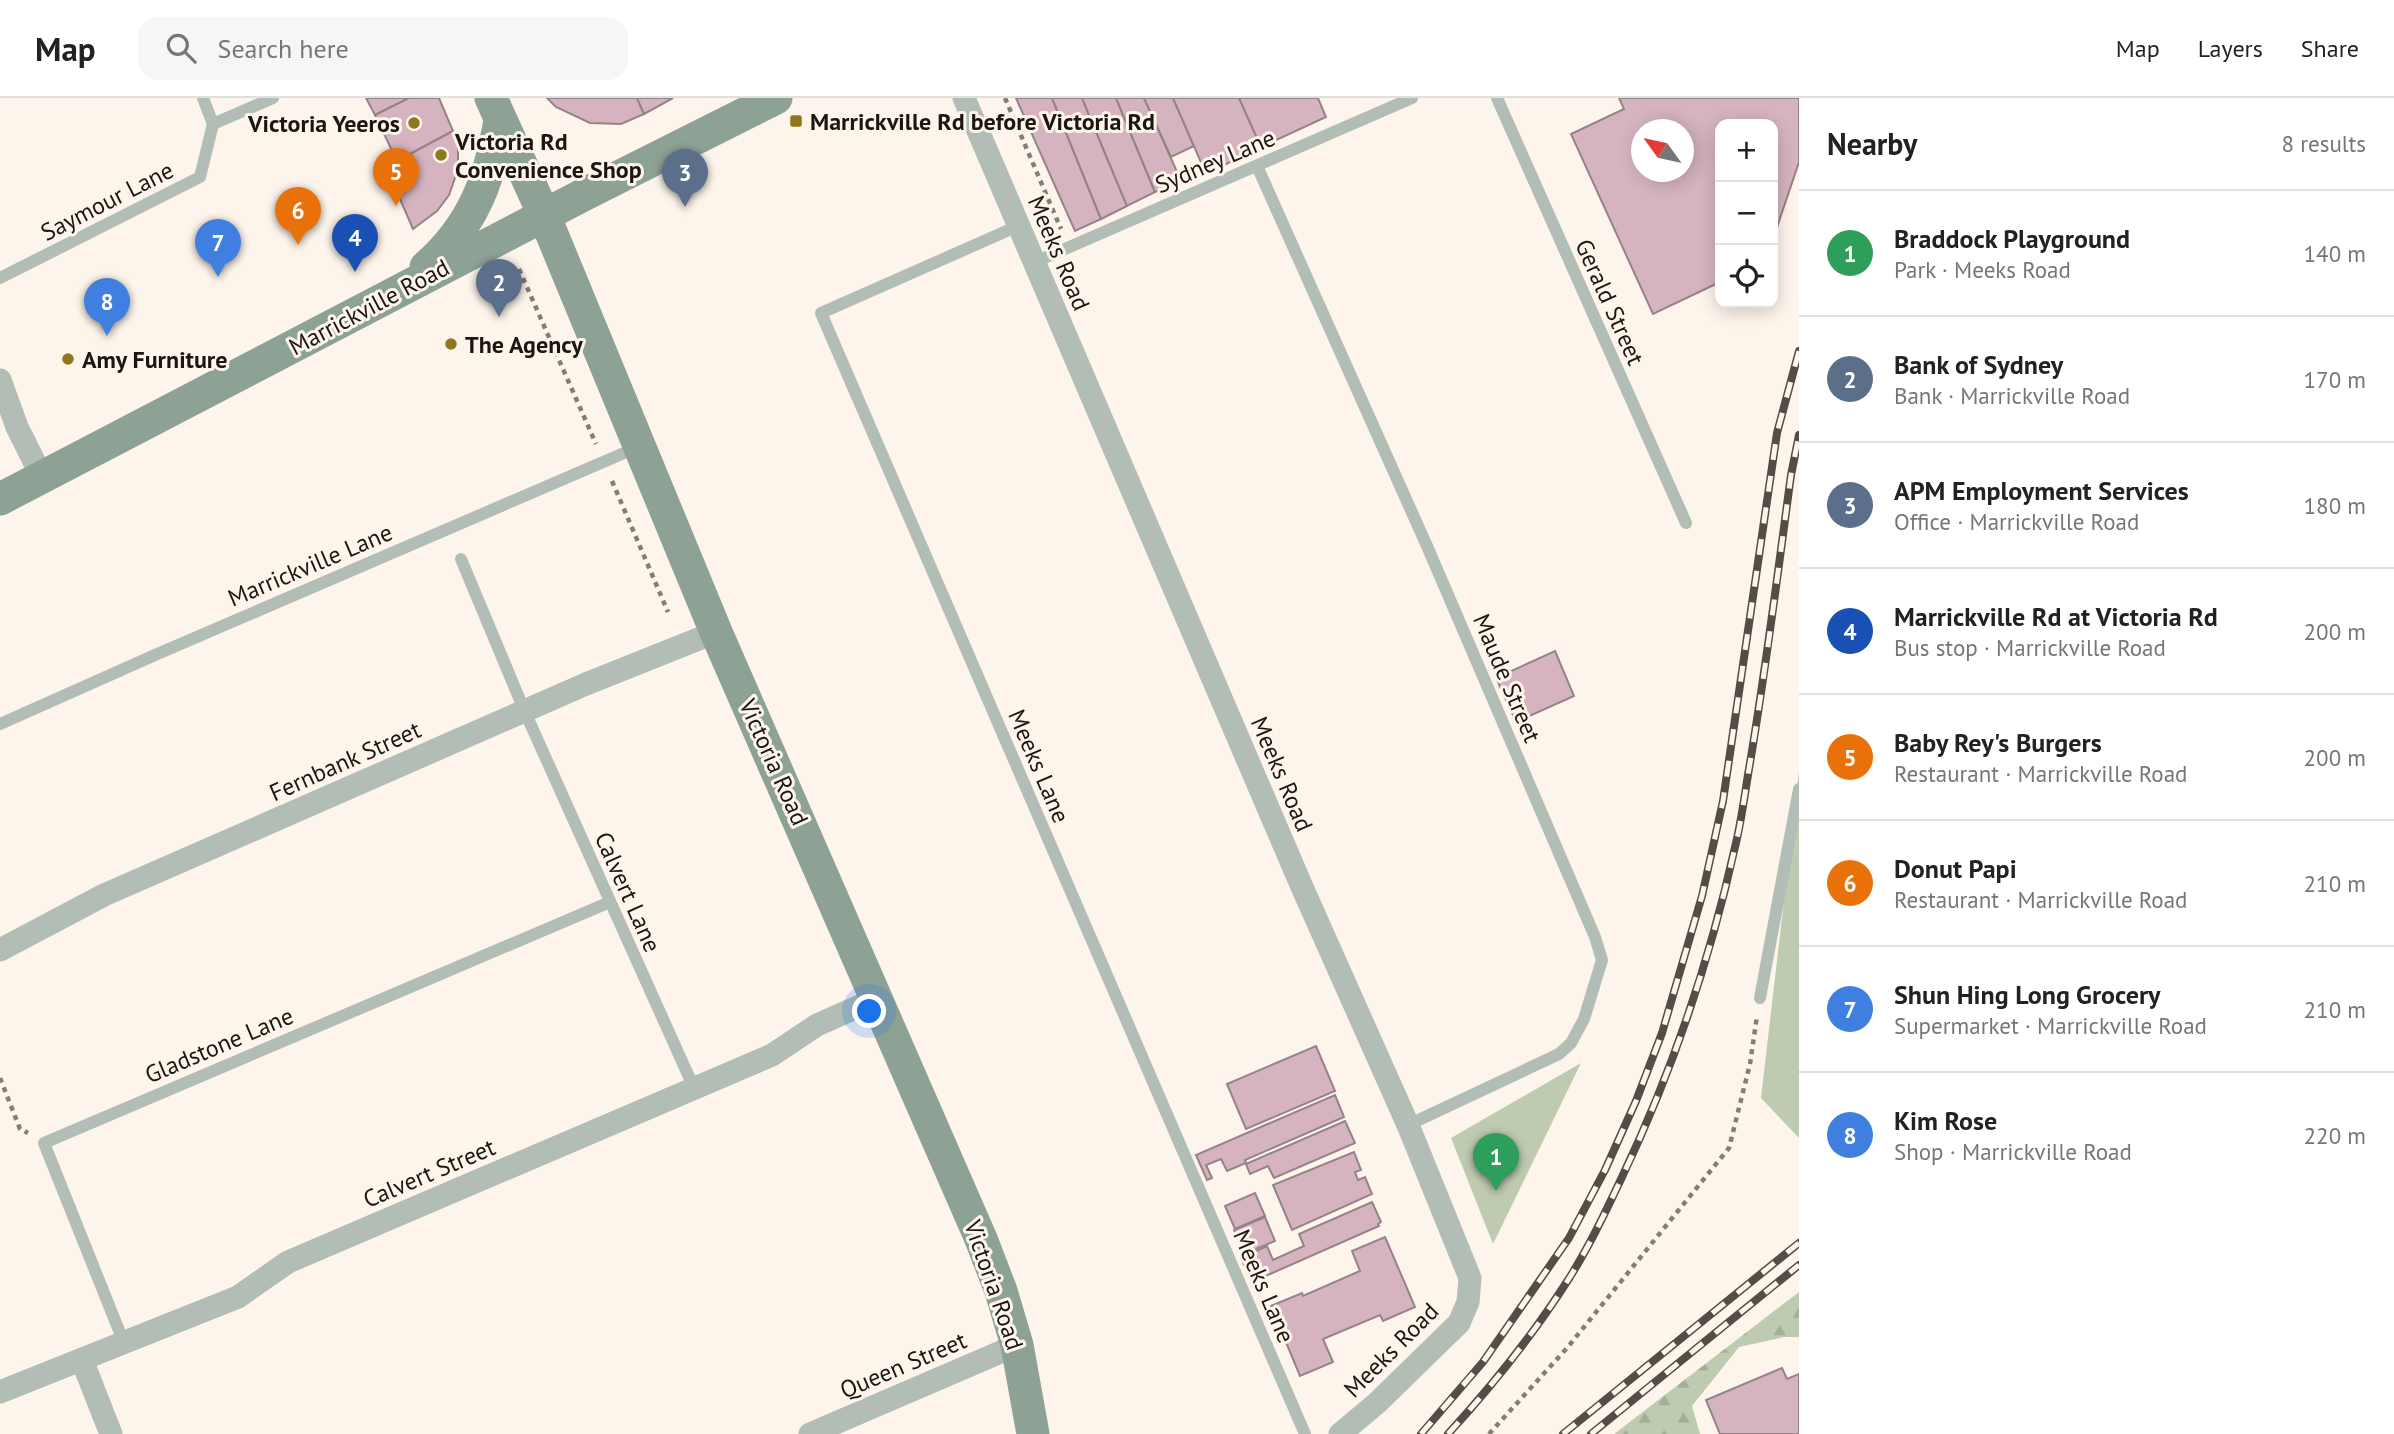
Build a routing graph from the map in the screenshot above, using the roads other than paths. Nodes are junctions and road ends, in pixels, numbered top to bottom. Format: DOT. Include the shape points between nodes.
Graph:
graph roads {
  1 [pos="203,98"];
  2 [pos="273,98"];
  3 [pos="776,98"];
  4 [pos="964,98"];
  5 [pos="1412,98"];
  6 [pos="1497,98"];
  7 [pos="496,109"];
  8 [pos="213,124"];
  9 [pos="1257,166"];
  10 [pos="544,215"];
  11 [pos="1018,226"];
  12 [pos="1035,262"];
  13 [pos="0,278"];
  14 [pos="401,289"];
  15 [pos="0,380"];
  16 [pos="638,447"];
  17 [pos="42,477"];
  18 [pos="0,499"];
  19 [pos="1686,523"];
  20 [pos="461,559"];
  21 [pos="716,632"];
  22 [pos="525,712"];
  23 [pos="0,724"];
  24 [pos="1799,789"];
  25 [pos="610,902"];
  26 [pos="0,950"];
  27 [pos="878,998"];
  28 [pos="1760,998"];
  29 [pos="694,1088"];
  30 [pos="1408,1125"];
  31 [pos="124,1343"];
  32 [pos="1017,1345"];
  33 [pos="82,1360"];
  34 [pos="0,1392"];
  35 [pos="111,1434"];
  36 [pos="810,1434"];
  37 [pos="1033,1434"];
  38 [pos="1305,1434"];
  39 [pos="1340,1434"];
  1 -- 8 [label="lane"];
  2 -- 8 [label="lane"];
  3 -- 10 [label="street, Marrickville Road"];
  4 -- 11 [label="street, Meeks Road"];
  5 -- 9 [label="lane, Sydney Lane"];
  6 -- 19 [label="lane, Gerald Street"];
  7 -- 10 [label="street, Victoria Road"];
  7 -- 14 [label="street" via="495,151 482,193 443,253"];
  8 -- 13 [label="lane, Saymour Lane" via="200,177"];
  9 -- 12 [label="lane, Sydney Lane"];
  9 -- 30 [label="lane, Maude Street" via="1427,546 1602,960 1578,1033 1559,1054"];
  10 -- 14 [label="street, Marrickville Road"];
  10 -- 16 [label="street, Victoria Road"];
  11 -- 12 [label="street, Meeks Road"];
  11 -- 38 [label="lane, Meeks Lane" via="821,313"];
  12 -- 30 [label="street, Meeks Road"];
  14 -- 17 [label="street, Marrickville Road"];
  15 -- 17 [label="street"];
  16 -- 21 [label="street, Victoria Road"];
  16 -- 23 [label="lane, Marrickville Lane"];
  17 -- 18 [label="street, Marrickville Road"];
  20 -- 22 [label="lane, Calvert Lane"];
  21 -- 22 [label="street, Fernbank Street"];
  21 -- 27 [label="street, Victoria Road"];
  22 -- 25 [label="lane, Calvert Lane"];
  22 -- 26 [label="street, Fernbank Street" via="104,895"];
  24 -- 28 [label="lane"];
  25 -- 29 [label="lane, Calvert Lane"];
  25 -- 31 [label="lane, Gladstone Lane" via="44,1143"];
  27 -- 29 [label="street, Calvert Street" via="817,1025 772,1055"];
  27 -- 32 [label="street, Victoria Road" via="981,1239"];
  29 -- 31 [label="street, Calvert Street" via="288,1262 238,1297"];
  30 -- 39 [label="street, Meeks Road" via="1470,1278 1468,1302 1459,1324"];
  31 -- 33 [label="street, Calvert Street"];
  32 -- 36 [label="street, Queen Street"];
  32 -- 37 [label="street, Victoria Road"];
  33 -- 34 [label="street, Calvert Street"];
  33 -- 35 [label="street"];
}
